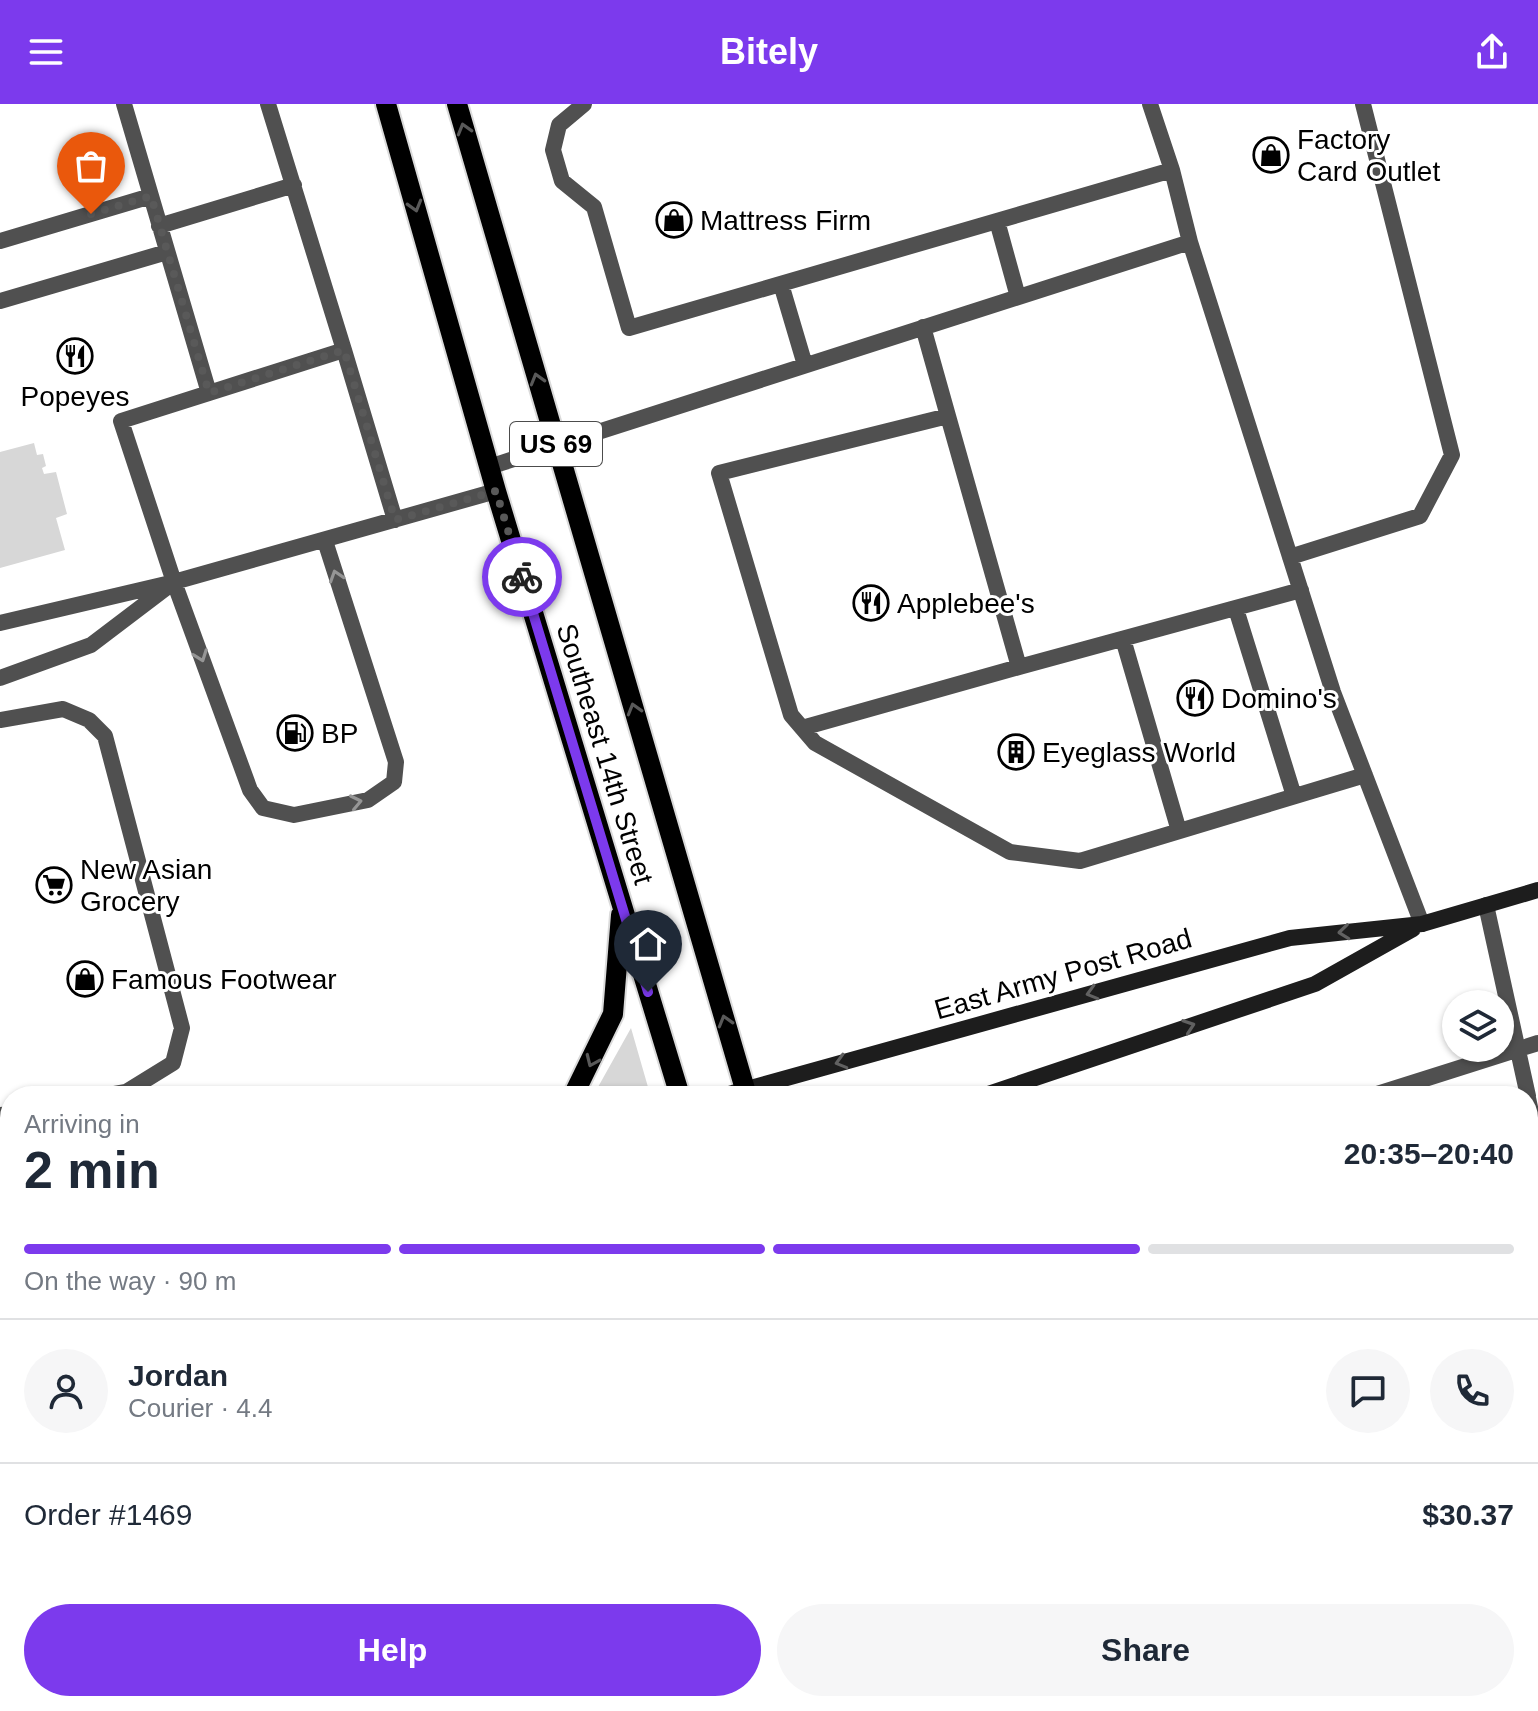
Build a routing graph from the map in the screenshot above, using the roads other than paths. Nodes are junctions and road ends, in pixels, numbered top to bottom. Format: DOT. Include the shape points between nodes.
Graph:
graph roads {
  1 [pos="124,104"];
  2 [pos="268,104"];
  3 [pos="386,104"];
  4 [pos="457,104"];
  5 [pos="585,104"];
  6 [pos="1150,104"];
  7 [pos="1363,104"];
  8 [pos="1172,170"];
  9 [pos="294,185"];
  10 [pos="151,196"];
  11 [pos="997,221"];
  12 [pos="159,226"];
  13 [pos="0,241"];
  14 [pos="1190,242"];
  15 [pos="167,252"];
  16 [pos="781,284"];
  17 [pos="1018,297"];
  18 [pos="0,301"];
  19 [pos="923,327"];
  20 [pos="344,350"];
  21 [pos="805,365"];
  22 [pos="209,393"];
  23 [pos="948,416"];
  24 [pos="556,445"];
  25 [pos="489,467"];
  26 [pos="496,491"];
  27 [pos="395,520"];
  28 [pos="325,541"];
  29 [pos="1290,557"];
  30 [pos="174,582"];
  31 [pos="1301,590"];
  32 [pos="1236,609"];
  33 [pos="0,623"];
  34 [pos="1123,639"];
  35 [pos="1019,667"];
  36 [pos="0,678"];
  37 [pos="0,720"];
  38 [pos="802,728"];
  39 [pos="1365,775"];
  40 [pos="1294,796"];
  41 [pos="1179,831"];
  42 [pos="1538,890"];
  43 [pos="622,904"];
  44 [pos="1486,905"];
  45 [pos="1422,924"];
  46 [pos="1538,1043"];
  47 [pos="1517,1048"];
  48 [pos="136,1086"];
  49 [pos="578,1086"];
  50 [pos="677,1086"];
  51 [pos="744,1086"];
  52 [pos="767,1086"];
  53 [pos="1012,1086"];
  54 [pos="1401,1086"];
  55 [pos="1526,1086"];
  1 -- 10 [label="lane"];
  2 -- 9 [label="lane"];
  3 -- 25 [label="main road, Southeast 14th Street / US 69, one-way"];
  24 -- 4 [label="main road, Southeast 14th Street / US 69, one-way"];
  5 -- 16 [label="lane" via="559,125 553,150 562,181 594,207 629,328"];
  6 -- 8 [label="lane"];
  7 -- 29 [label="lane" via="1452,455 1420,516"];
  8 -- 11 [label="lane"];
  8 -- 14 [label="lane"];
  9 -- 12 [label="lane"];
  9 -- 20 [label="lane"];
  10 -- 12 [label="lane"];
  10 -- 13 [label="lane"];
  11 -- 16 [label="lane"];
  11 -- 17 [label="lane"];
  12 -- 15 [label="lane"];
  14 -- 17 [label="lane"];
  14 -- 29 [label="lane"];
  15 -- 18 [label="lane"];
  15 -- 22 [label="lane"];
  16 -- 21 [label="lane"];
  17 -- 19 [label="lane"];
  19 -- 21 [label="lane"];
  19 -- 23 [label="lane"];
  20 -- 22 [label="lane"];
  20 -- 27 [label="lane"];
  21 -- 24 [label="lane"];
  22 -- 30 [label="lane" via="121,421"];
  23 -- 35 [label="lane"];
  23 -- 38 [label="lane" via="719,473 791,715"];
  24 -- 25 [label="lane"];
  51 -- 24 [label="main road, Southeast 14th Street / US 69, one-way"];
  25 -- 26 [label="main road, Southeast 14th Street / US 69"];
  26 -- 27 [label="lane"];
  26 -- 43 [label="main road, Southeast 14th Street / US 69"];
  27 -- 28 [label="lane"];
  28 -- 30 [label="lane"];
  30 -- 28 [label="lane, one-way" via="250,790 263,808 294,815 368,800 394,782 396,762"];
  29 -- 31 [label="lane"];
  30 -- 33 [label="lane"];
  30 -- 36 [label="lane" via="91,645"];
  31 -- 32 [label="lane"];
  31 -- 39 [label="lane"];
  32 -- 34 [label="lane"];
  32 -- 40 [label="lane"];
  34 -- 35 [label="lane"];
  34 -- 41 [label="lane"];
  35 -- 38 [label="lane"];
  37 -- 48 [label="lane" via="63,709 89,720 105,736 182,1028 173,1063"];
  38 -- 41 [label="lane" via="815,743 1010,852 1080,861"];
  39 -- 40 [label="lane"];
  39 -- 45 [label="lane"];
  40 -- 41 [label="lane"];
  42 -- 44 [label="main road, East Army Post Road"];
  43 -- 49 [label="main road, one-way" via="613,1014"];
  43 -- 50 [label="main road, Southeast 14th Street / US 69"];
  44 -- 45 [label="main road, East Army Post Road"];
  44 -- 47 [label="lane"];
  45 -- 52 [label="main road, East Army Post Road, one-way" via="1290,938"];
  53 -- 45 [label="main road, East Army Post Road, one-way" via="1315,984"];
  46 -- 47 [label="lane"];
  47 -- 54 [label="lane"];
  47 -- 55 [label="lane"];
}
